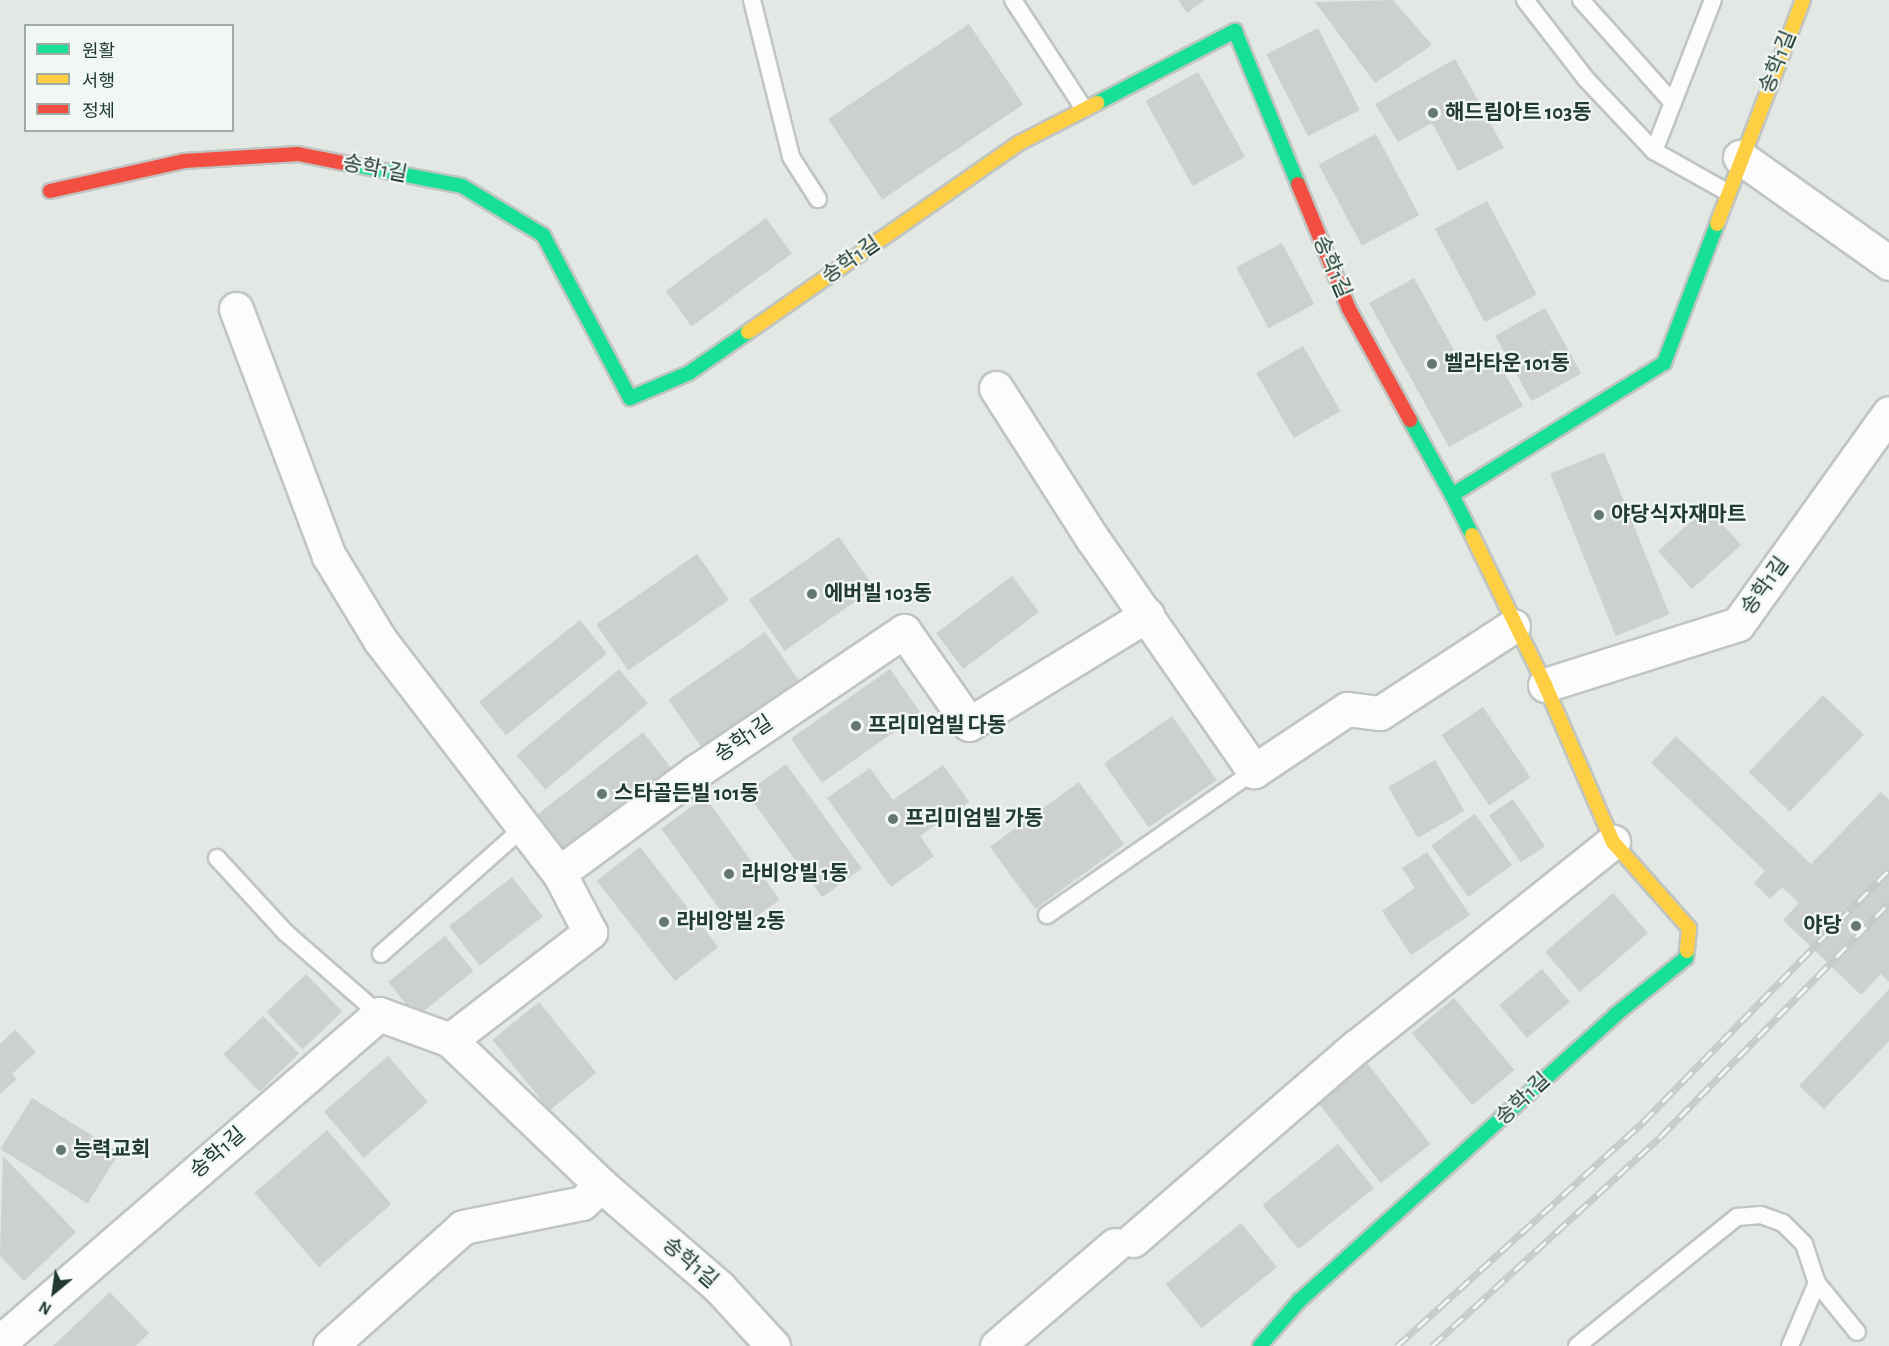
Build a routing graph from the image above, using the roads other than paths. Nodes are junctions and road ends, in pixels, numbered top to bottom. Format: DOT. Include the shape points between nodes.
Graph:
graph roads {
  1 [pos="752,0"];
  2 [pos="1013,0"];
  3 [pos="1525,0"];
  4 [pos="1713,0"];
  5 [pos="1803,0"];
  6 [pos="1585,2"];
  7 [pos="1673,103"];
  8 [pos="1084,109"];
  9 [pos="1654,151"];
  10 [pos="1740,157"];
  11 [pos="50,191"];
  12 [pos="1727,192"];
  13 [pos="818,199"];
  14 [pos="1889,263"];
  15 [pos="236,309"];
  16 [pos="996,388"];
  17 [pos="1889,414"];
  18 [pos="1452,495"];
  19 [pos="1146,615"];
  20 [pos="1513,626"];
  21 [pos="1545,685"];
  22 [pos="1254,771"];
  23 [pos="524,827"];
  24 [pos="1613,842"];
  25 [pos="217,858"];
  26 [pos="559,873"];
  27 [pos="1047,915"];
  28 [pos="381,954"];
  29 [pos="378,1014"];
  30 [pos="450,1040"];
  31 [pos="601,1185"];
  32 [pos="1816,1283"];
  33 [pos="1857,1332"];
  34 [pos="0,1344"];
  35 [pos="330,1346"];
  36 [pos="773,1346"];
  37 [pos="997,1346"];
  38 [pos="1260,1346"];
  39 [pos="1577,1346"];
  40 [pos="1790,1346"];
  1 -- 13 [label="lane" via="792,156"];
  2 -- 8 [label="lane"];
  3 -- 9 [label="lane" via="1586,79"];
  4 -- 7 [label="lane"];
  5 -- 10 [label="street, 송학1길"];
  6 -- 7 [label="lane"];
  7 -- 9 [label="lane"];
  8 -- 11 [label="street, 송학1길" via="1019,143 689,372 630,398 543,235 462,186 298,154 184,161"];
  8 -- 18 [label="street, 송학1길" via="1235,31 1349,309"];
  9 -- 12 [label="lane"];
  10 -- 12 [label="street, 송학1길"];
  10 -- 14 [label="street"];
  12 -- 18 [label="street, 송학1길" via="1664,363"];
  15 -- 23 [label="street" via="329,556 380,640"];
  16 -- 19 [label="street"];
  17 -- 21 [label="street, 송학1길" via="1738,624"];
  18 -- 20 [label="street, 송학1길"];
  19 -- 22 [label="street"];
  19 -- 26 [label="street, 송학1길" via="969,724 904,631 697,771"];
  20 -- 21 [label="street, 송학1길"];
  20 -- 22 [label="street" via="1380,713 1347,709"];
  21 -- 24 [label="street, 송학1길"];
  22 -- 27 [label="lane"];
  23 -- 26 [label="street"];
  23 -- 28 [label="lane"];
  24 -- 37 [label="street" via="1356,1047"];
  24 -- 38 [label="street, 송학1길" via="1689,928 1686,957 1615,1015 1299,1301"];
  25 -- 29 [label="lane" via="286,933"];
  26 -- 30 [label="street" via="590,932"];
  29 -- 30 [label="street, 송학1길"];
  29 -- 34 [label="street, 송학1길"];
  30 -- 31 [label="street, 송학1길"];
  31 -- 35 [label="street" via="582,1203 463,1227"];
  31 -- 36 [label="street, 송학1길" via="719,1287"];
  32 -- 33 [label="lane"];
  32 -- 39 [label="lane" via="1804,1244 1783,1223 1761,1215 1737,1217"];
  32 -- 40 [label="lane"];
}
